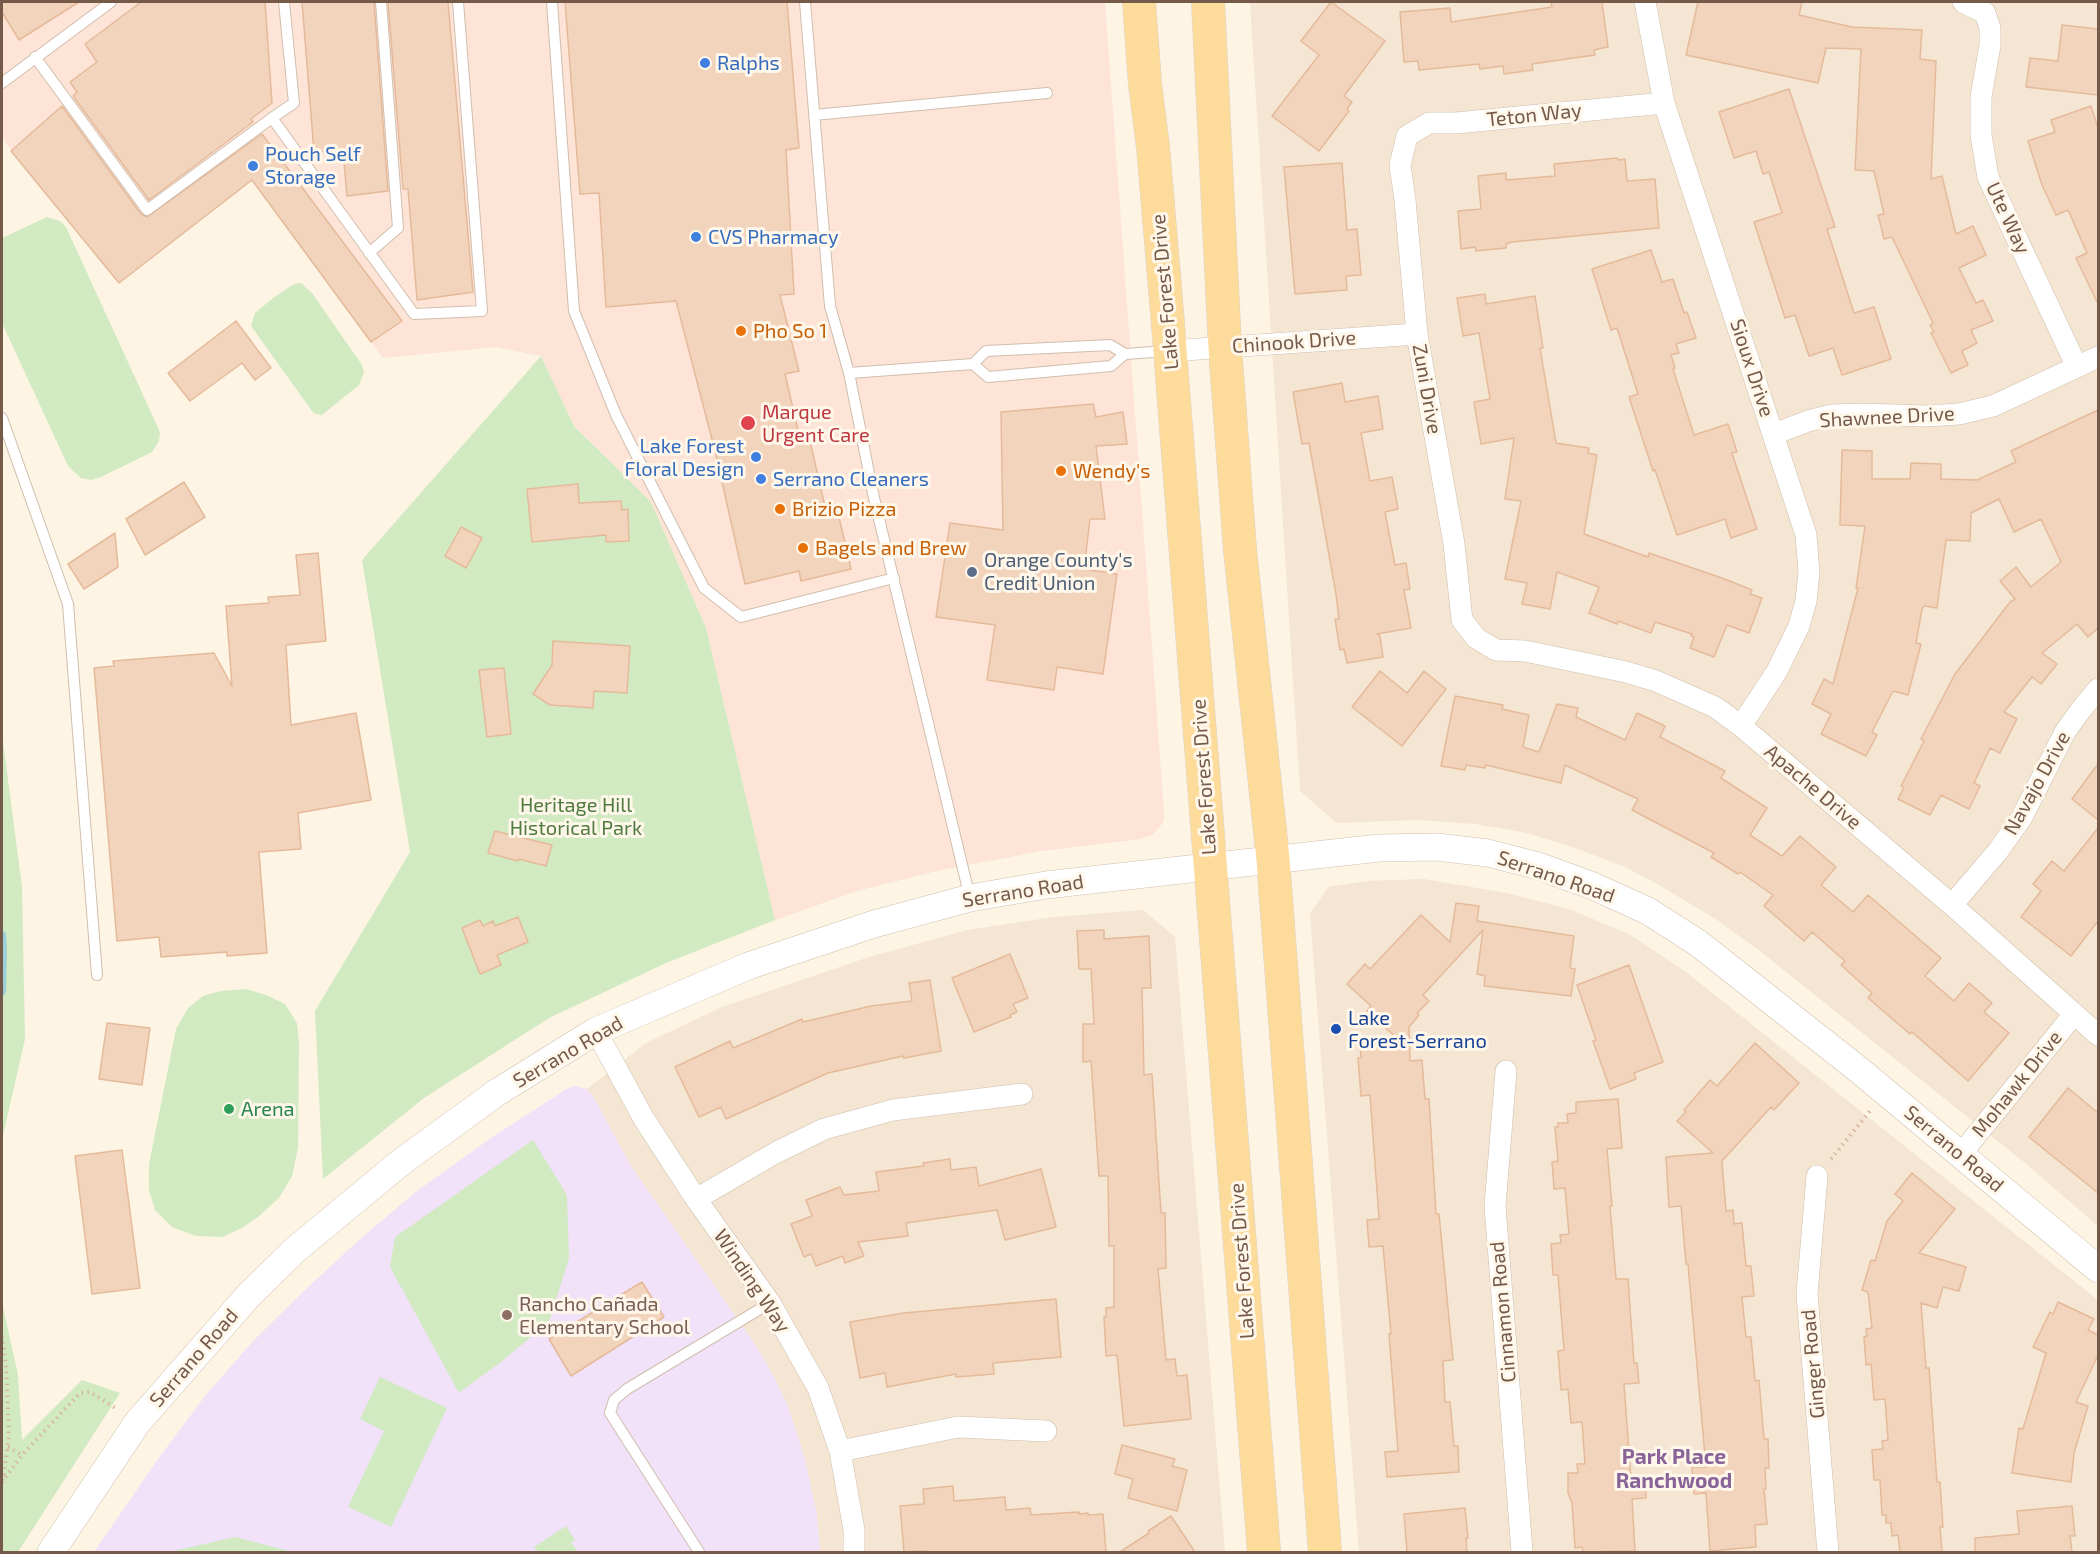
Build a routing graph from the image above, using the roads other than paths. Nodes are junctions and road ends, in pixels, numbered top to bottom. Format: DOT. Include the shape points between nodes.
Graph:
graph roads {
  1 [pos="111,2"];
  2 [pos="284,2"];
  3 [pos="381,2"];
  4 [pos="458,2"];
  5 [pos="552,2"];
  6 [pos="805,2"];
  7 [pos="1139,2"];
  8 [pos="1208,2"];
  9 [pos="1645,2"];
  10 [pos="1963,2"];
  11 [pos="35,57"];
  12 [pos="2,83"];
  13 [pos="1047,93"];
  14 [pos="1664,102"];
  15 [pos="814,115"];
  16 [pos="272,118"];
  17 [pos="1407,136"];
  18 [pos="369,253"];
  19 [pos="1417,334"];
  20 [pos="1225,347"];
  21 [pos="1170,351"];
  22 [pos="1125,354"];
  23 [pos="2098,357"];
  24 [pos="973,364"];
  25 [pos="2077,367"];
  26 [pos="849,373"];
  27 [pos="2,418"];
  28 [pos="1774,434"];
  29 [pos="894,578"];
  30 [pos="1476,638"];
  31 [pos="2098,689"];
  32 [pos="1741,726"];
  33 [pos="1273,859"];
  34 [pos="1211,868"];
  35 [pos="970,898"];
  36 [pos="1952,905"];
  37 [pos="97,975"];
  38 [pos="2074,1014"];
  39 [pos="596,1031"];
  40 [pos="2098,1035"];
  41 [pos="1506,1071"];
  42 [pos="1022,1094"];
  43 [pos="1960,1154"];
  44 [pos="1817,1176"];
  45 [pos="696,1199"];
  46 [pos="2098,1269"];
  47 [pos="770,1303"];
  48 [pos="1046,1431"];
  49 [pos="840,1451"];
  50 [pos="51,1552"];
  51 [pos="699,1552"];
  52 [pos="854,1552"];
  53 [pos="1264,1552"];
  54 [pos="1325,1552"];
  55 [pos="1522,1552"];
  56 [pos="1828,1552"];
  1 -- 11 [label="lane"];
  2 -- 16 [label="lane" via="294,103"];
  3 -- 18 [label="lane" via="398,228"];
  4 -- 18 [label="lane" via="482,311 414,314"];
  5 -- 29 [label="lane" via="574,311 616,415 704,588 741,617"];
  6 -- 15 [label="lane"];
  7 -- 21 [label="main road, Lake Forest Drive"];
  8 -- 20 [label="main road"];
  9 -- 14 [label="street, Sioux Drive"];
  10 -- 25 [label="street, Ute Way" via="1985,13 1990,27 1981,97 1988,177"];
  11 -- 12 [label="lane"];
  11 -- 16 [label="lane" via="147,210"];
  13 -- 15 [label="lane"];
  14 -- 17 [label="street, Teton Way" via="1429,123"];
  14 -- 28 [label="street, Sioux Drive"];
  15 -- 26 [label="lane" via="830,306"];
  16 -- 18 [label="lane"];
  17 -- 19 [label="street, Zuni Drive" via="1400,165"];
  19 -- 20 [label="street, Chinook Drive"];
  19 -- 30 [label="street, Zuni Drive" via="1454,544 1462,620"];
  20 -- 21 [label="street, Chinook Drive"];
  20 -- 33 [label="main road" via="1240,550"];
  21 -- 22 [label="lane"];
  21 -- 34 [label="main road, Lake Forest Drive"];
  22 -- 24 [label="lane" via="1110,345 986,351"];
  22 -- 24 [label="lane" via="1111,366 988,377"];
  23 -- 25 [label="street, Shawnee Drive"];
  24 -- 26 [label="lane"];
  25 -- 28 [label="street, Shawnee Drive" via="1993,406 1959,414 1832,415"];
  26 -- 29 [label="lane"];
  27 -- 37 [label="lane" via="68,604"];
  28 -- 32 [label="street, Sioux Drive" via="1806,535 1806,601 1793,641"];
  29 -- 35 [label="lane"];
  30 -- 32 [label="street, Apache Drive" via="1496,650 1525,651 1656,681 1715,707"];
  31 -- 36 [label="street, Navajo Drive" via="2065,732 2022,817 1998,852"];
  32 -- 36 [label="street, Apache Drive"];
  33 -- 34 [label="street, Serrano Road"];
  33 -- 43 [label="street, Serrano Road" via="1379,848 1437,847 1488,853 1593,886 1648,911 1698,943"];
  33 -- 54 [label="main road"];
  34 -- 35 [label="street, Serrano Road" via="1046,885"];
  34 -- 53 [label="main road, Lake Forest Drive"];
  35 -- 39 [label="street, Serrano Road" via="874,924 748,966"];
  36 -- 38 [label="street, Apache Drive"];
  38 -- 40 [label="street, Apache Drive"];
  38 -- 43 [label="street, Mohawk Drive"];
  39 -- 45 [label="street, Winding Way" via="644,1119"];
  39 -- 50 [label="street, Serrano Road" via="496,1093 400,1162 295,1250 249,1295 138,1423"];
  41 -- 55 [label="street, Cinnamon Road" via="1495,1206"];
  42 -- 45 [label="street" via="893,1110 824,1129"];
  43 -- 46 [label="street, Serrano Road"];
  44 -- 56 [label="street, Ginger Road" via="1807,1294"];
  45 -- 47 [label="street, Winding Way"];
  47 -- 49 [label="street, Winding Way" via="818,1388"];
  47 -- 51 [label="lane" via="627,1389 614,1400 610,1413"];
  48 -- 49 [label="street" via="958,1427"];
  49 -- 52 [label="street, Winding Way" via="854,1530"];
}
